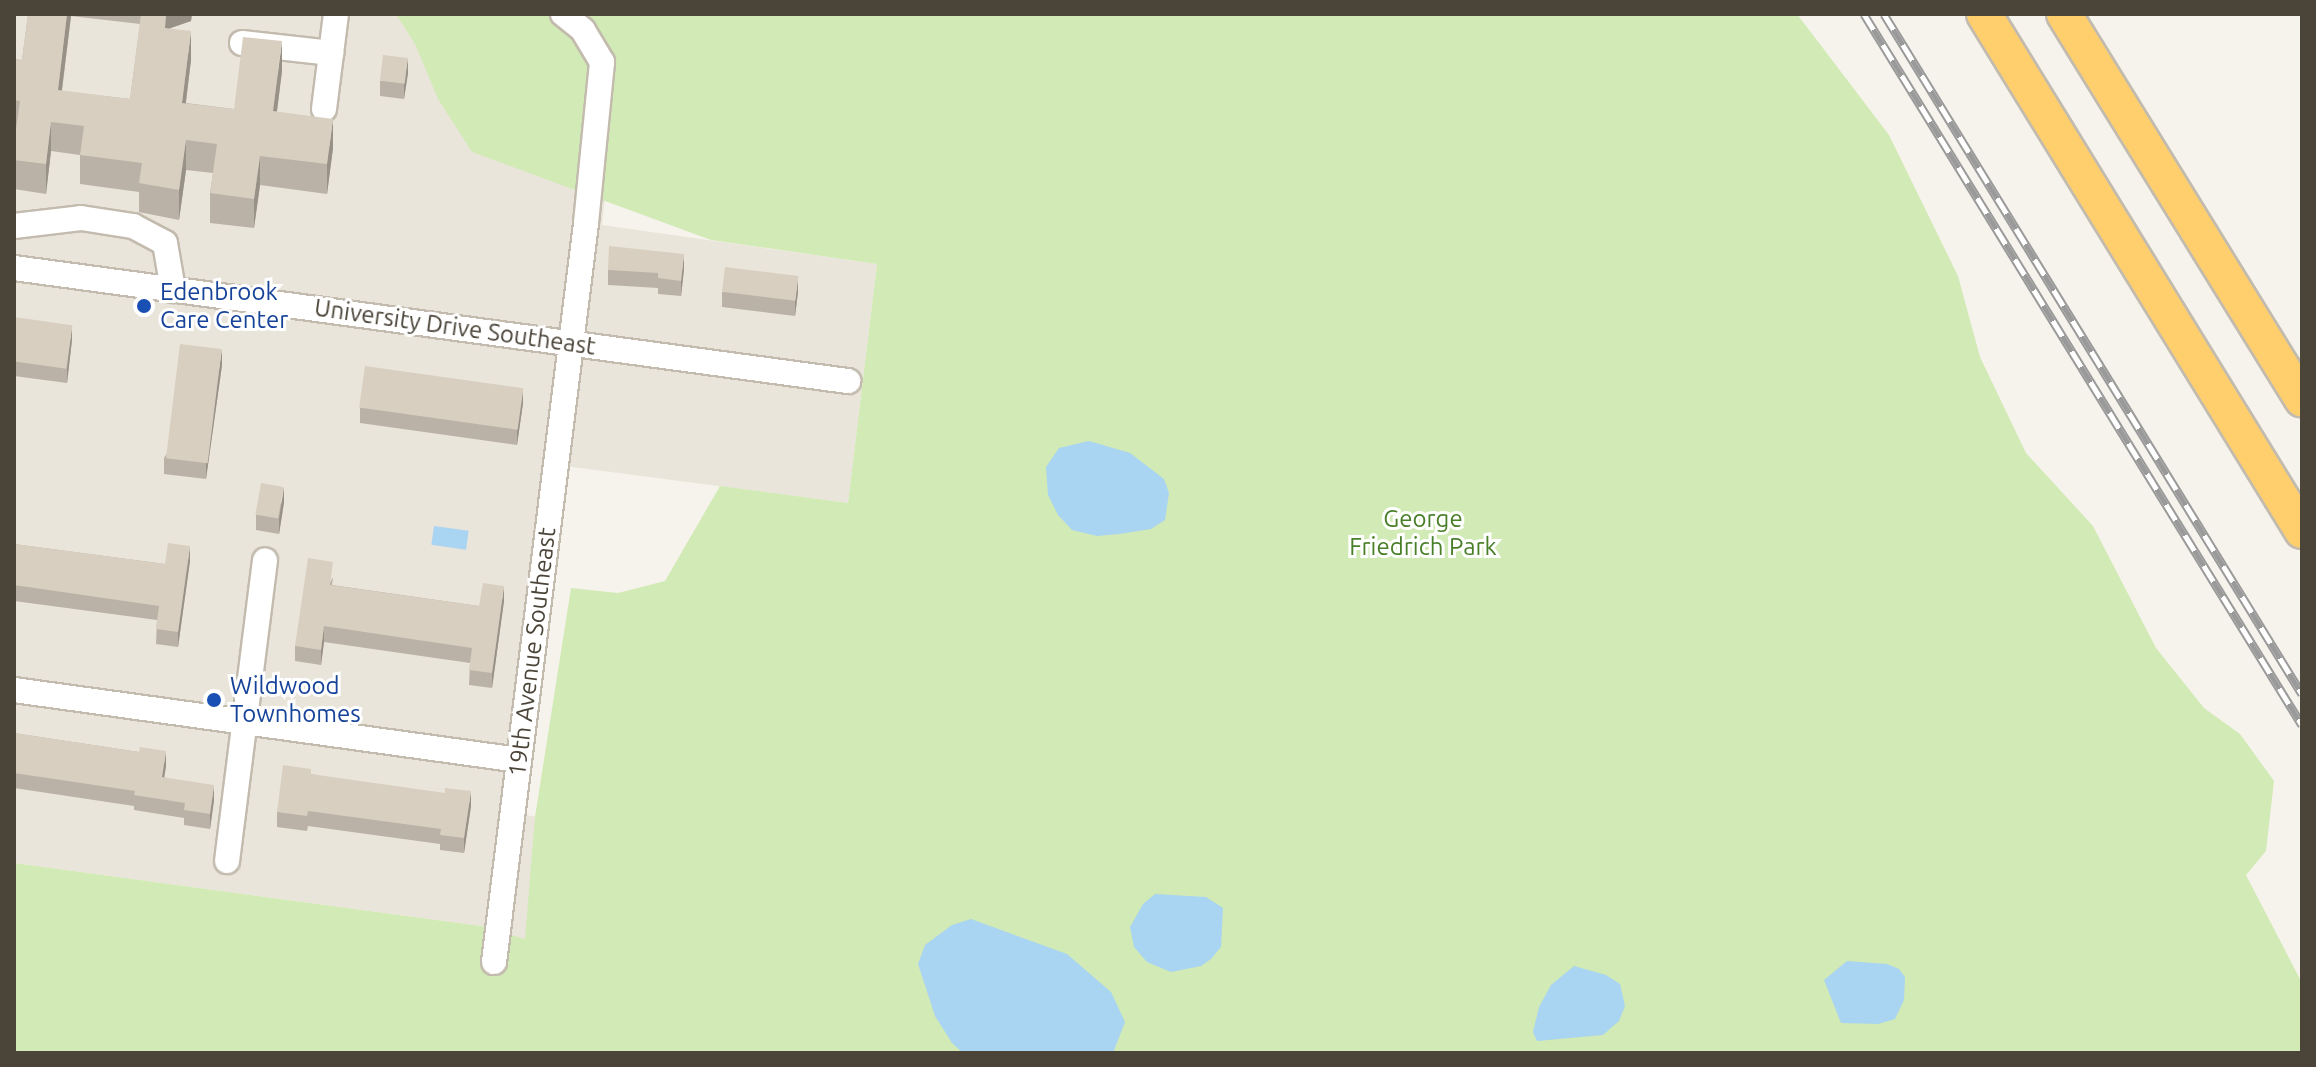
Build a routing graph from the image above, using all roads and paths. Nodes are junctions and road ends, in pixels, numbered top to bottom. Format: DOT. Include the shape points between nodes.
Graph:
graph roads {
  1 [pos="336,14"];
  2 [pos="563,14"];
  3 [pos="1984,14"];
  4 [pos="2064,14"];
  5 [pos="242,43"];
  6 [pos="331,53"];
  7 [pos="324,109"];
  8 [pos="14,226"];
  9 [pos="14,268"];
  10 [pos="173,290"];
  11 [pos="568,342"];
  12 [pos="848,381"];
  13 [pos="2302,400"];
  14 [pos="2302,531"];
  15 [pos="265,560"];
  16 [pos="14,690"];
  17 [pos="244,722"];
  18 [pos="519,760"];
  19 [pos="227,861"];
  20 [pos="494,962"];
  1 -- 6 [label="street"];
  2 -- 11 [label="street, 19th Avenue Southeast" via="583,30 602,62"];
  3 -- 14 [label="highway"];
  4 -- 13 [label="highway"];
  5 -- 6 [label="street"];
  6 -- 7 [label="street"];
  8 -- 10 [label="street" via="81,218 133,226 165,243"];
  9 -- 10 [label="street, University Drive Southeast"];
  10 -- 11 [label="street, University Drive Southeast"];
  11 -- 12 [label="street, University Drive Southeast"];
  11 -- 18 [label="street, 19th Avenue Southeast"];
  15 -- 17 [label="street"];
  16 -- 17 [label="street"];
  17 -- 18 [label="street"];
  17 -- 19 [label="street"];
  18 -- 20 [label="street, 19th Avenue Southeast"];
}
